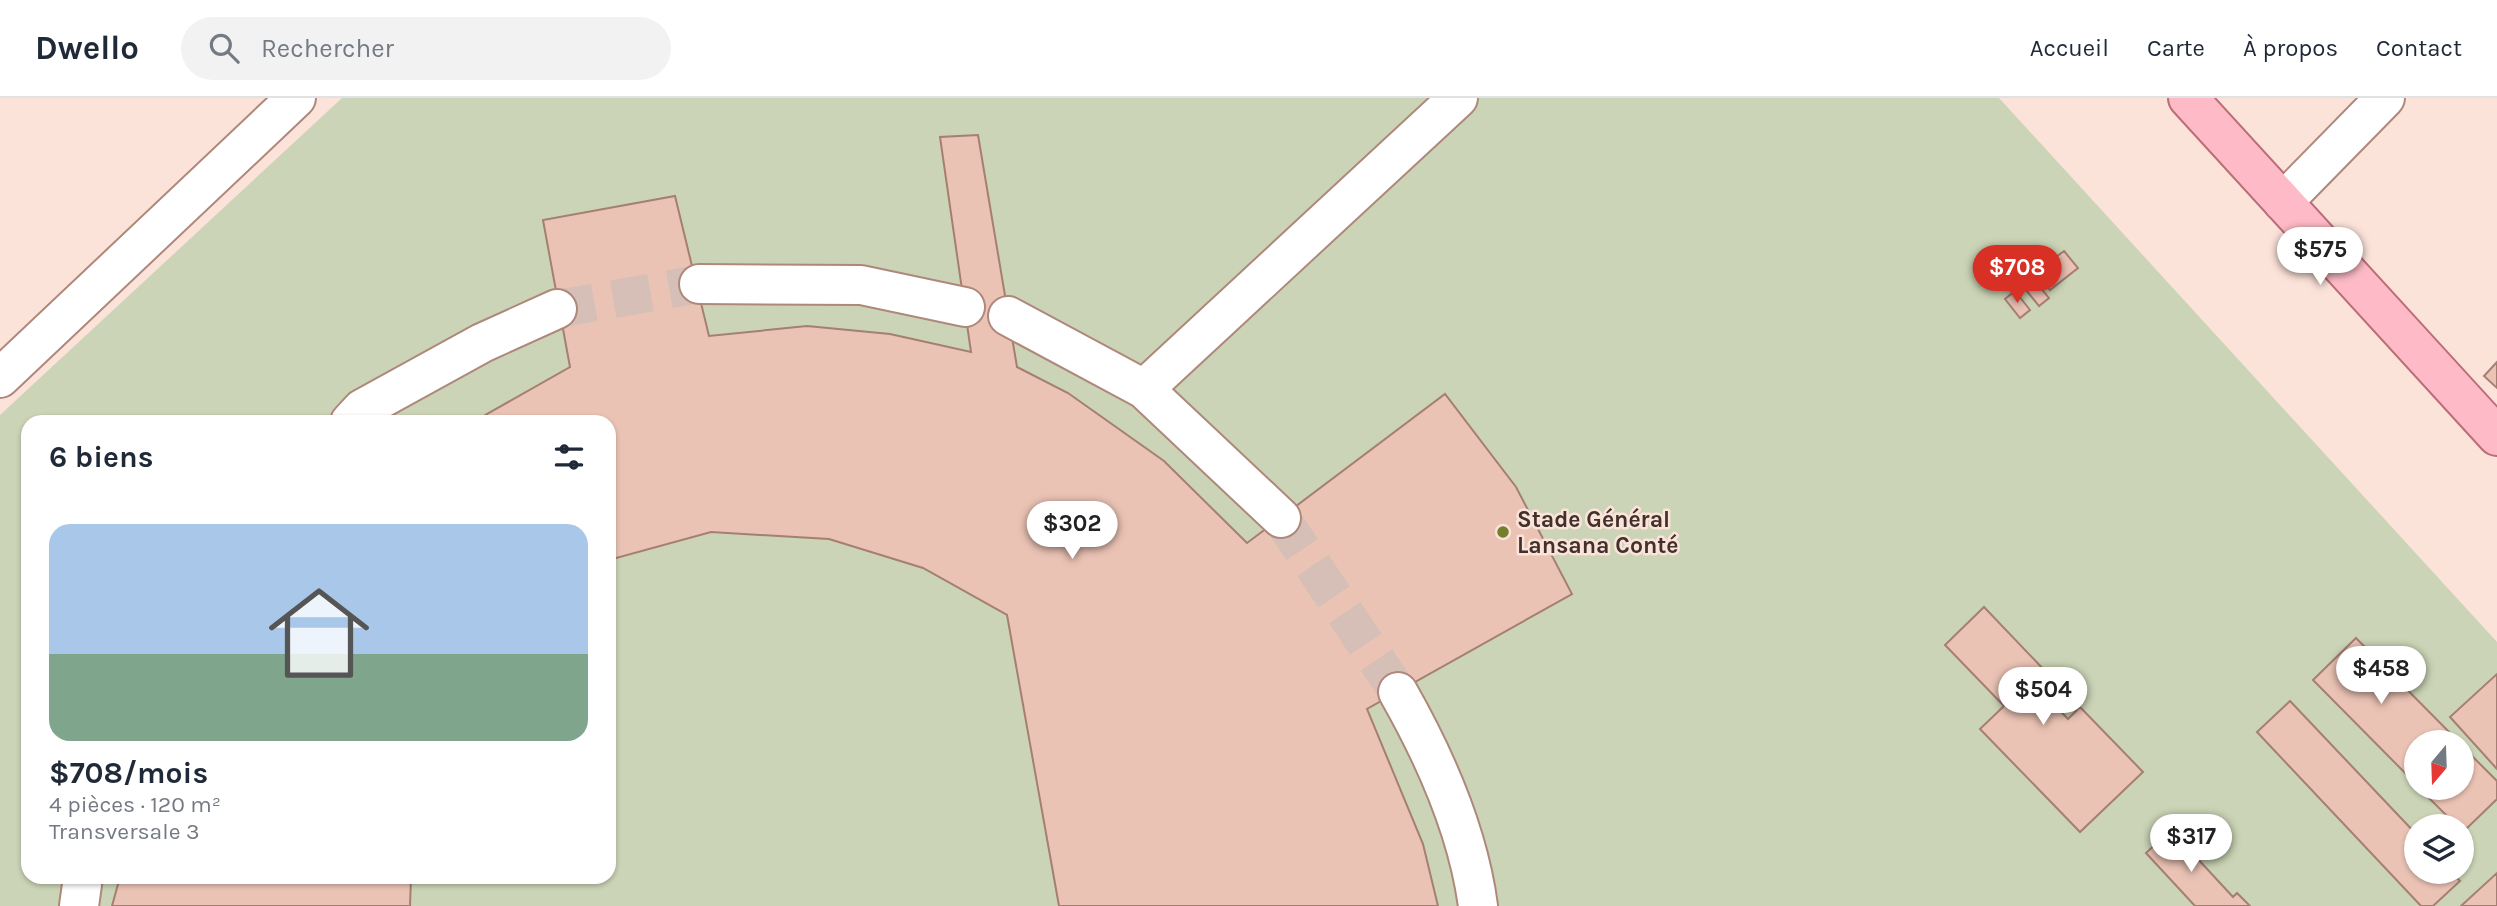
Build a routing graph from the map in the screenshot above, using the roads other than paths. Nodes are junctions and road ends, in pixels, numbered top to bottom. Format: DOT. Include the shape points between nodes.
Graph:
graph roads {
  1 [pos="296,98"];
  2 [pos="1458,98"];
  3 [pos="2188,98"];
  4 [pos="2385,98"];
  5 [pos="2283,202"];
  6 [pos="699,284"];
  7 [pos="965,307"];
  8 [pos="557,309"];
  9 [pos="1008,316"];
  10 [pos="0,378"];
  11 [pos="1144,389"];
  12 [pos="356,415"];
  13 [pos="2497,436"];
  14 [pos="1281,518"];
  15 [pos="1398,692"];
  16 [pos="82,884"];
  17 [pos="79,906"];
  18 [pos="1478,906"];
  1 -- 10 [label="street"];
  2 -- 11 [label="street"];
  3 -- 5 [label="main road"];
  4 -- 5 [label="street"];
  5 -- 13 [label="main road"];
  6 -- 7 [label="street" via="860,285"];
  8 -- 12 [label="street" via="470,350"];
  9 -- 11 [label="street"];
  11 -- 14 [label="street"];
  15 -- 18 [label="street" via="1432,752 1474,877"];
  16 -- 17 [label="street"];
}
